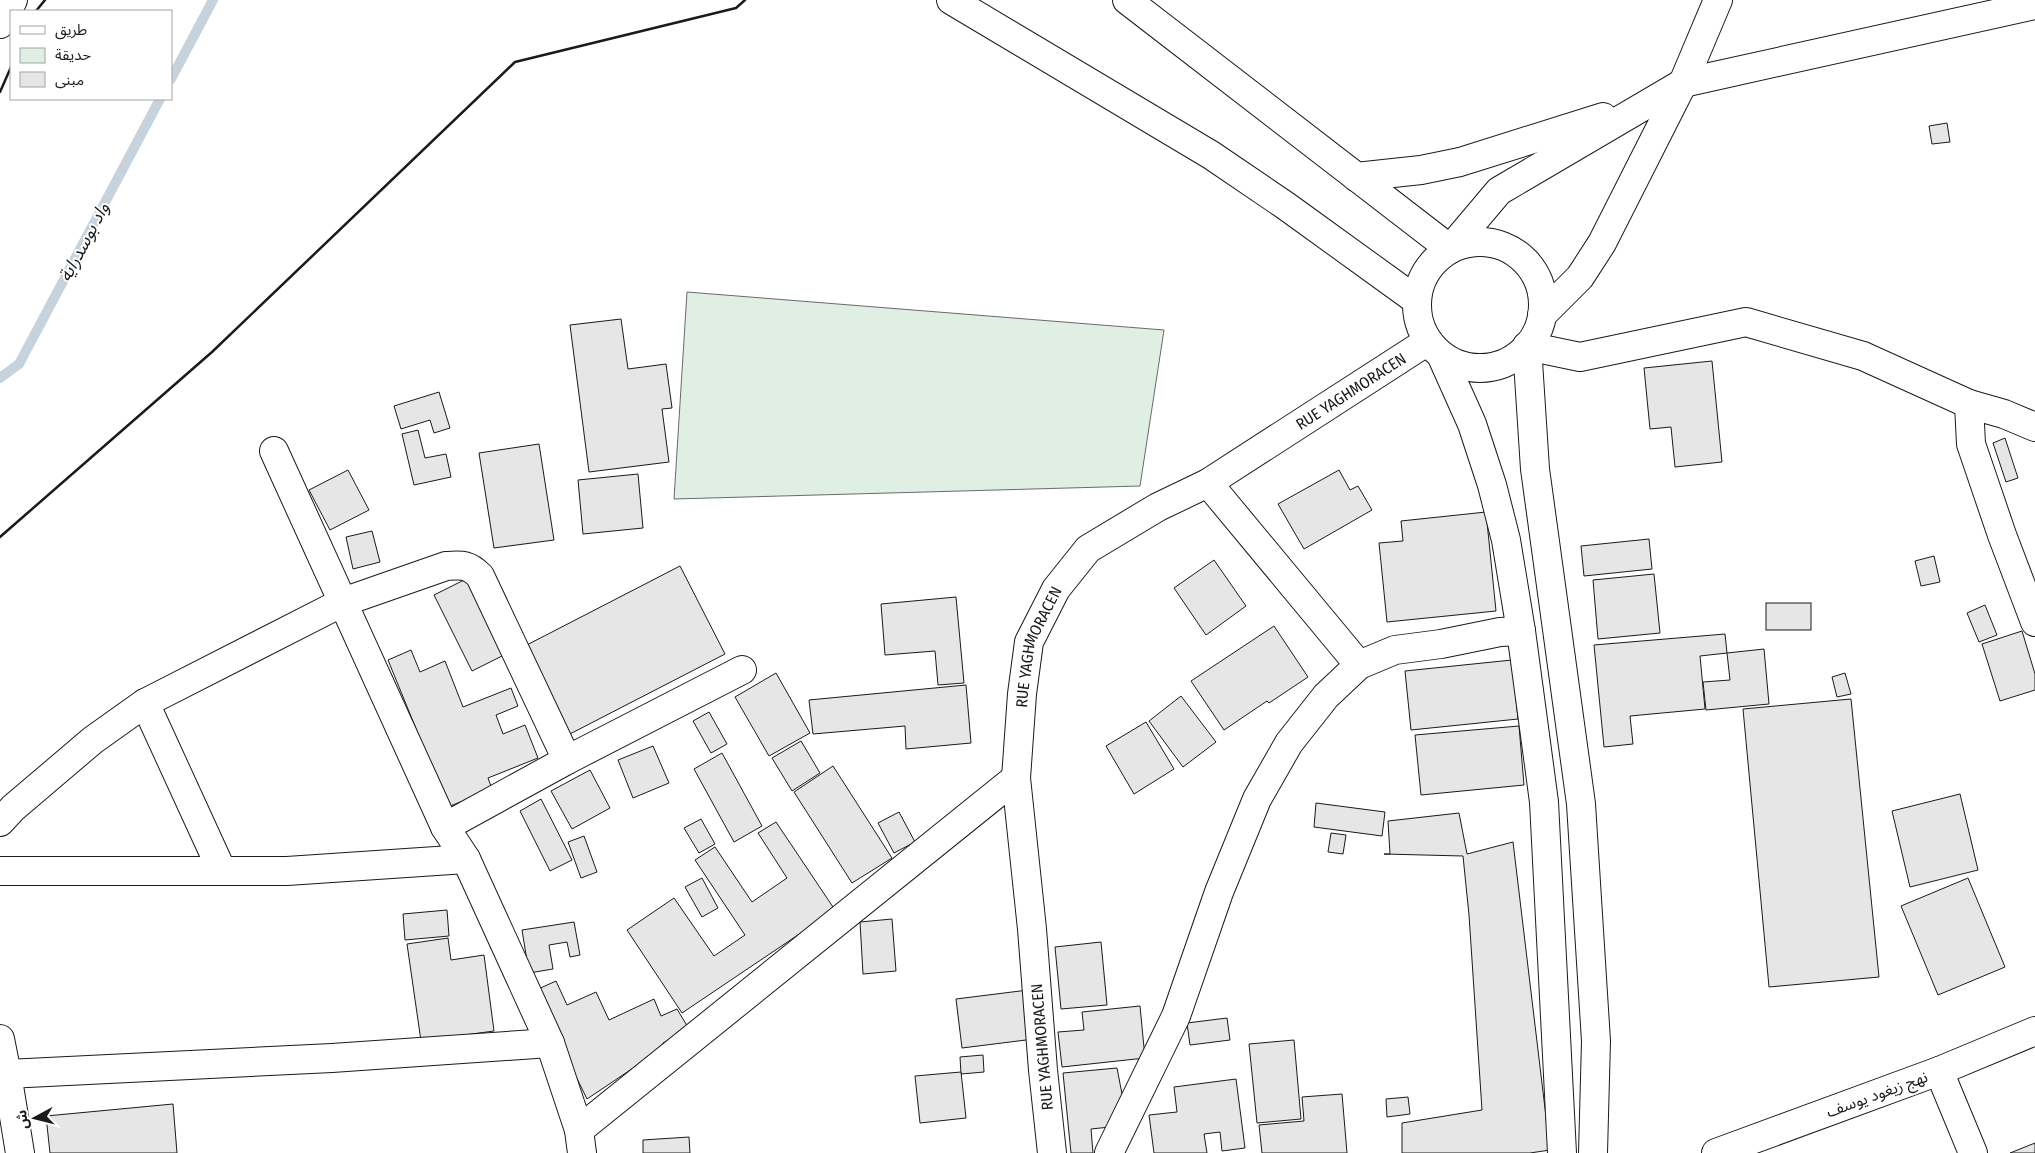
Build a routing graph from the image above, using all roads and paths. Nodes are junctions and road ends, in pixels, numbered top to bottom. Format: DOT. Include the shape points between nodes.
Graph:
graph roads {
  1 [pos="13,0"];
  2 [pos="951,0"];
  3 [pos="1128,0"];
  4 [pos="1718,0"];
  5 [pos="2035,6"];
  6 [pos="0,24"];
  7 [pos="1683,83"];
  8 [pos="1647,104"];
  9 [pos="1356,177"];
  10 [pos="1450,249"];
  11 [pos="1416,300"];
  12 [pos="1542,315"];
  13 [pos="1527,346"];
  14 [pos="1435,349"];
  15 [pos="1969,404"];
  16 [pos="2035,427"];
  17 [pos="274,451"];
  18 [pos="1208,483"];
  19 [pos="343,602"];
  20 [pos="2035,622"];
  21 [pos="1521,631"];
  22 [pos="1359,665"];
  23 [pos="742,670"];
  24 [pos="145,703"];
  25 [pos="567,760"];
  26 [pos="1016,778"];
  27 [pos="0,822"];
  28 [pos="445,827"];
  29 [pos="466,859"];
  30 [pos="222,871"];
  31 [pos="0,872"];
  32 [pos="2035,1031"];
  33 [pos="0,1039"];
  34 [pos="550,1044"];
  35 [pos="1939,1071"];
  36 [pos="7,1074"];
  37 [pos="580,1141"];
  38 [pos="20,1153"];
  39 [pos="1052,1153"];
  40 [pos="1109,1153"];
  41 [pos="1562,1153"];
  42 [pos="1593,1153"];
  43 [pos="1716,1153"];
  44 [pos="1973,1153"];
  1 -- 6 [label="street"];
  2 -- 11 [label="street" via="1211,155"];
  3 -- 9 [label="street"];
  4 -- 7 [label="street"];
  5 -- 7 [label="street"];
  7 -- 8 [label="street"];
  7 -- 12 [label="street" via="1602,243 1580,277"];
  8 -- 9 [label="street" via="1460,162"];
  8 -- 10 [label="street" via="1499,191"];
  9 -- 10 [label="street"];
  10 -- 11 [label="street" via="1434,261 1422,279"];
  10 -- 12 [label="street" via="1468,243 1488,242 1508,248 1524,260 1536,276 1542,295"];
  11 -- 14 [label="street" via="1418,322"];
  12 -- 13 [label="street"];
  13 -- 14 [label="street" via="1504,364 1483,368 1462,366"];
  13 -- 15 [label="street" via="1580,356 1746,322 1863,356"];
  13 -- 42 [label="street" via="1535,470 1581,804 1596,1041"];
  14 -- 18 [label="street, RUE YAGHMORACEN"];
  14 -- 21 [label="street" via="1472,424 1492,485 1506,540"];
  15 -- 16 [label="street"];
  15 -- 20 [label="street" via="1971,444"];
  17 -- 19 [label="street"];
  18 -- 22 [label="street"];
  18 -- 26 [label="street, RUE YAGHMORACEN" via="1158,507 1088,549 1056,589 1029,642"];
  19 -- 24 [label="street"];
  19 -- 25 [label="street" via="446,566 472,568 480,576"];
  19 -- 28 [label="street"];
  21 -- 22 [label="street" via="1395,650"];
  21 -- 41 [label="street" via="1544,802"];
  22 -- 40 [label="street" via="1326,696 1289,743 1257,799 1219,892 1176,1016"];
  23 -- 25 [label="street"];
  24 -- 27 [label="street" via="93,740"];
  24 -- 30 [label="street"];
  25 -- 28 [label="street"];
  26 -- 37 [label="street"];
  26 -- 39 [label="street, RUE YAGHMORACEN"];
  28 -- 29 [label="street"];
  29 -- 30 [label="street" via="287,871"];
  29 -- 34 [label="street"];
  30 -- 31 [label="street"];
  32 -- 35 [label="street, نهج زيغود يوسف"];
  33 -- 36 [label="street"];
  34 -- 36 [label="street"];
  34 -- 37 [label="street"];
  35 -- 43 [label="street, نهج زيغود يوسف"];
  35 -- 44 [label="street"];
  36 -- 38 [label="street"];
}
